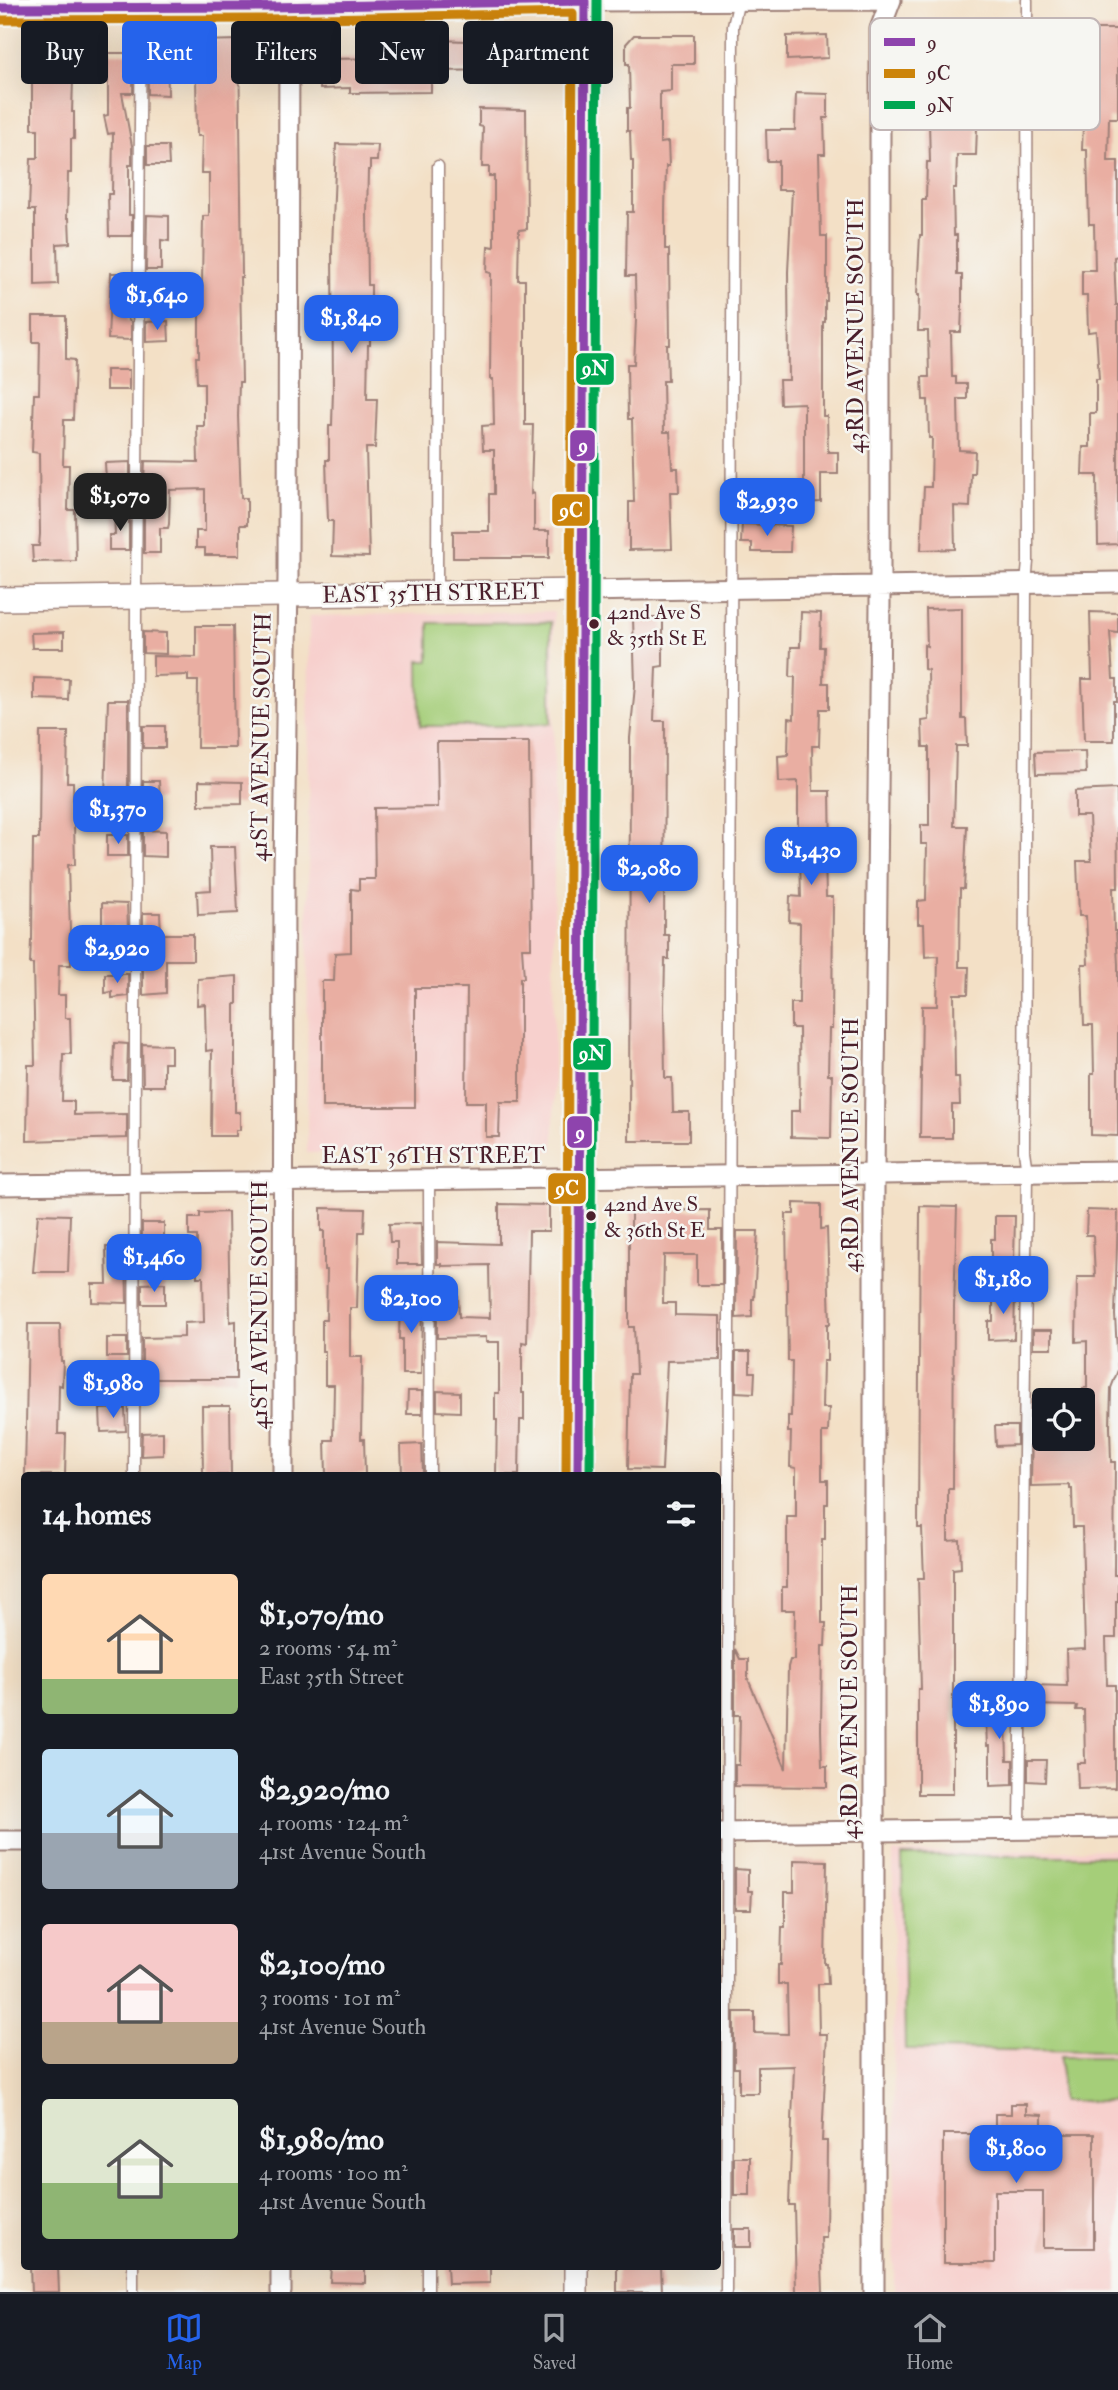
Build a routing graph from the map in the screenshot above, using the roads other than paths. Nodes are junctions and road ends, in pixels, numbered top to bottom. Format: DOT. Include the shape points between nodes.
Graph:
graph roads {
  1 [pos="739,0"];
  2 [pos="880,0"];
  3 [pos="891,0"];
  4 [pos="1027,0"];
  5 [pos="584,1"];
  6 [pos="435,2"];
  7 [pos="289,3"];
  8 [pos="141,4"];
  9 [pos="0,8"];
  10 [pos="884,18"];
  11 [pos="1027,18"];
  12 [pos="880,130"];
  13 [pos="1027,130"];
  14 [pos="438,166"];
  15 [pos="1118,582"];
  16 [pos="1027,583"];
  17 [pos="879,586"];
  18 [pos="731,588"];
  19 [pos="582,591"];
  20 [pos="437,593"];
  21 [pos="288,595"];
  22 [pos="136,596"];
  23 [pos="0,599"];
  24 [pos="1118,1171"];
  25 [pos="1027,1172"];
  26 [pos="874,1174"];
  27 [pos="729,1176"];
  28 [pos="579,1177"];
  29 [pos="429,1180"];
  30 [pos="284,1181"];
  31 [pos="135,1182"];
  32 [pos="0,1185"];
  33 [pos="134,1472"];
  34 [pos="284,1472"];
  35 [pos="429,1472"];
  36 [pos="578,1472"];
  37 [pos="1020,1828"];
  38 [pos="1118,1828"];
  39 [pos="874,1832"];
  40 [pos="723,1833"];
  41 [pos="0,1841"];
  42 [pos="21,1841"];
  43 [pos="133,2270"];
  44 [pos="281,2270"];
  45 [pos="428,2270"];
  46 [pos="576,2270"];
  47 [pos="133,2292"];
  48 [pos="281,2292"];
  49 [pos="428,2292"];
  50 [pos="576,2292"];
  51 [pos="726,2292"];
  52 [pos="874,2292"];
  1 -- 2 [label="street"];
  1 -- 5 [label="street"];
  1 -- 18 [label="lane" via="733,26"];
  3 -- 10 [label="street, 43RD AVENUE SOUTH"];
  4 -- 11 [label="lane"];
  5 -- 6 [label="street"];
  5 -- 19 [label="street"];
  6 -- 7 [label="street"];
  7 -- 8 [label="street"];
  7 -- 21 [label="street, 41ST AVENUE SOUTH"];
  8 -- 9 [label="street"];
  8 -- 22 [label="lane"];
  12 -- 17 [label="street, 43RD AVENUE SOUTH"];
  13 -- 16 [label="lane"];
  14 -- 20 [label="lane"];
  15 -- 16 [label="street, EAST 35TH STREET"];
  16 -- 17 [label="street, EAST 35TH STREET"];
  16 -- 25 [label="lane"];
  17 -- 18 [label="street, EAST 35TH STREET"];
  17 -- 26 [label="street, 43RD AVENUE SOUTH"];
  18 -- 19 [label="street, EAST 35TH STREET"];
  18 -- 27 [label="lane"];
  19 -- 20 [label="street, EAST 35TH STREET"];
  19 -- 28 [label="street"];
  20 -- 21 [label="street, EAST 35TH STREET"];
  21 -- 22 [label="street, EAST 35TH STREET"];
  21 -- 30 [label="street, 41ST AVENUE SOUTH"];
  22 -- 23 [label="street, EAST 35TH STREET"];
  22 -- 31 [label="lane"];
  24 -- 25 [label="street, EAST 36TH STREET"];
  25 -- 26 [label="street, EAST 36TH STREET"];
  25 -- 37 [label="lane"];
  26 -- 27 [label="street, EAST 36TH STREET"];
  26 -- 39 [label="street, 43RD AVENUE SOUTH"];
  27 -- 28 [label="street, EAST 36TH STREET"];
  27 -- 40 [label="lane"];
  28 -- 29 [label="street, EAST 36TH STREET"];
  28 -- 36 [label="street"];
  29 -- 30 [label="street, EAST 36TH STREET"];
  29 -- 35 [label="lane"];
  30 -- 31 [label="street, EAST 36TH STREET"];
  30 -- 34 [label="street, 41ST AVENUE SOUTH"];
  31 -- 32 [label="street, EAST 36TH STREET"];
  31 -- 33 [label="lane"];
  37 -- 38 [label="street"];
  37 -- 39 [label="street"];
  39 -- 40 [label="street"];
  39 -- 52 [label="street, 43RD AVENUE SOUTH"];
  40 -- 51 [label="lane"];
  41 -- 42 [label="street"];
  43 -- 47 [label="lane"];
  44 -- 48 [label="street"];
  45 -- 49 [label="lane"];
  46 -- 50 [label="street"];
}
